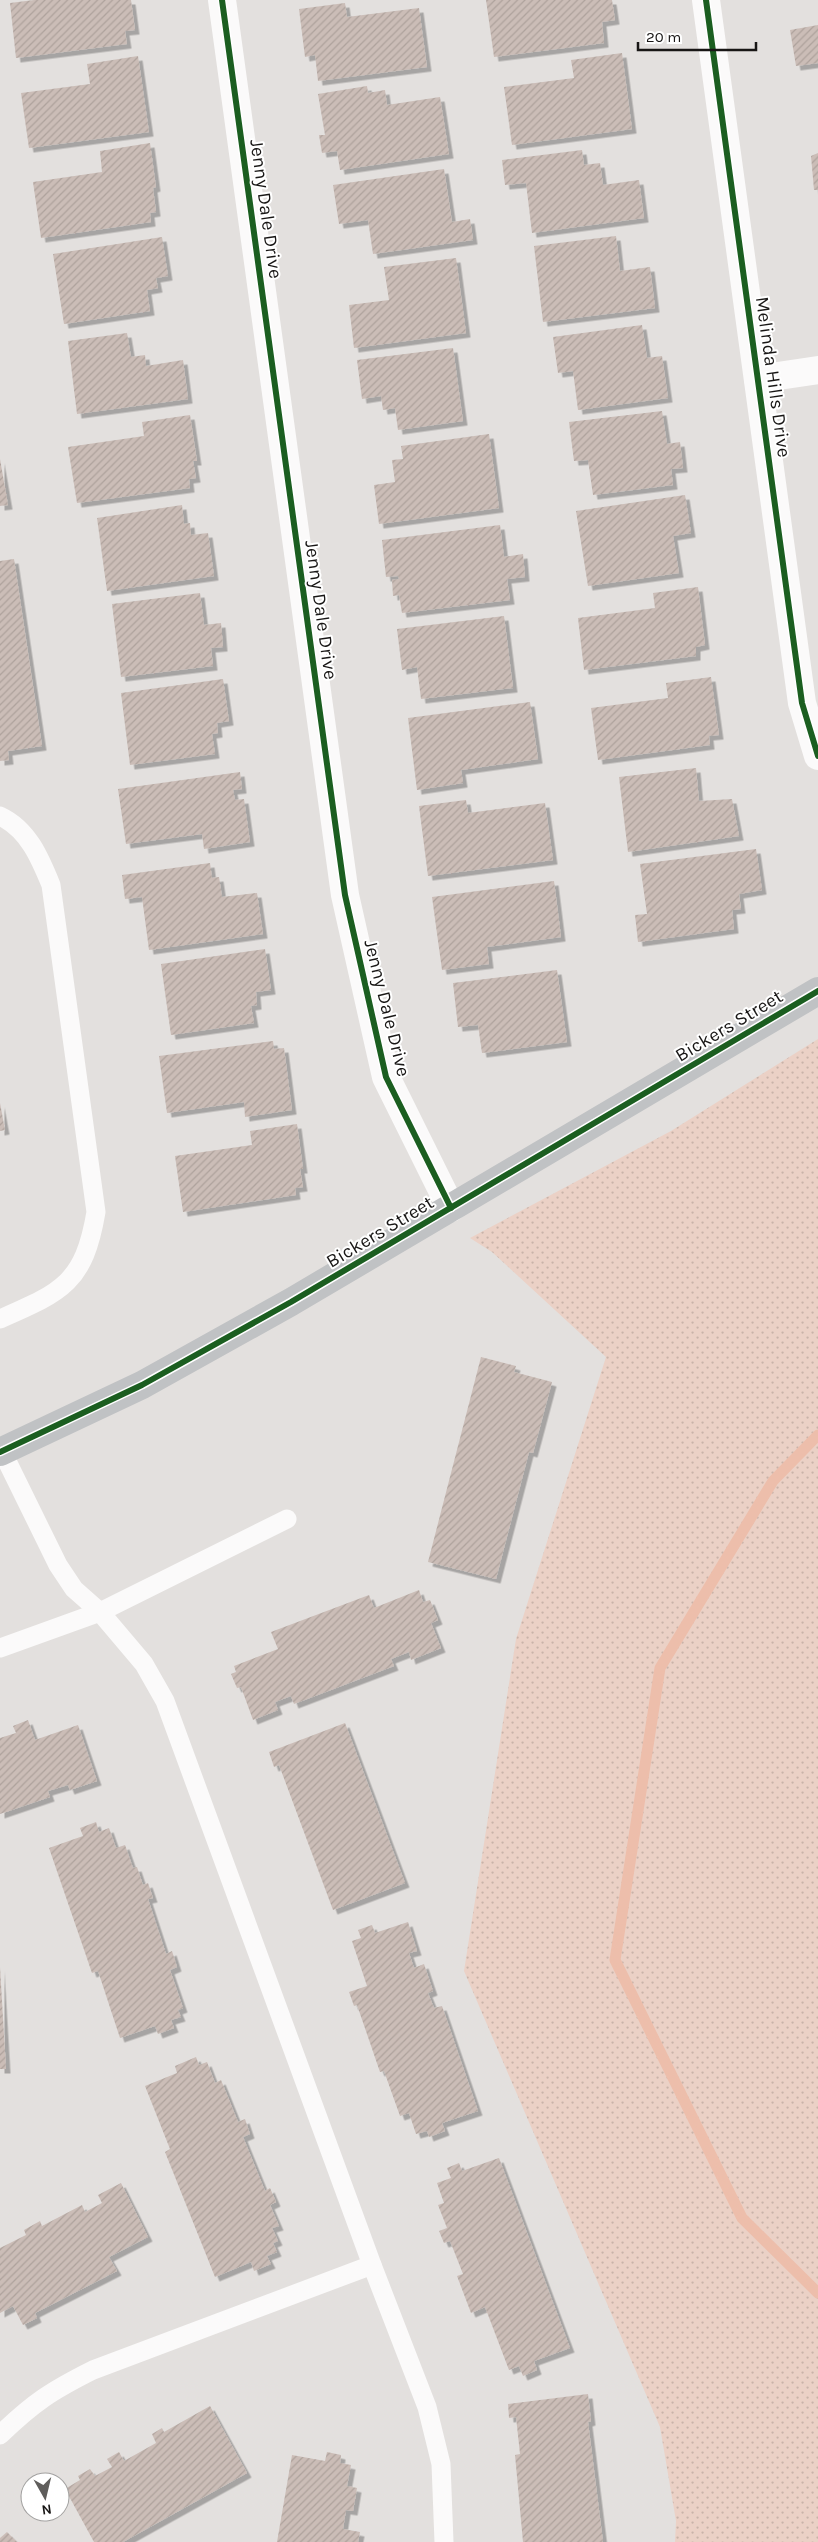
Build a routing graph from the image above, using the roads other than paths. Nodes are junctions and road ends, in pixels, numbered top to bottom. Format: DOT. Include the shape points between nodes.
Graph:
graph roads {
  1 [pos="222,0"];
  2 [pos="706,0"];
  3 [pos="818,370"];
  4 [pos="758,379"];
  5 [pos="818,756"];
  6 [pos="0,816"];
  7 [pos="818,991"];
  8 [pos="451,1208"];
  9 [pos="0,1320"];
  10 [pos="1,1452"];
  11 [pos="287,1519"];
  12 [pos="100,1612"];
  13 [pos="0,1648"];
  14 [pos="372,2265"];
  15 [pos="0,2435"];
  16 [pos="444,2542"];
  1 -- 8 [label="street, Jenny Dale Drive" via="345,896 386,1077"];
  2 -- 4 [label="street, Melinda Hills Drive"];
  3 -- 4 [label="street"];
  4 -- 5 [label="street, Melinda Hills Drive" via="802,702"];
  6 -- 9 [label="lane" via="24,833 38,854 51,885 96,1212 82,1264 68,1282 51,1296"];
  7 -- 8 [label="street, Bickers Street"];
  8 -- 10 [label="street, Bickers Street" via="142,1385"];
  10 -- 12 [label="lane" via="58,1565 74,1589"];
  11 -- 12 [label="lane"];
  12 -- 13 [label="lane"];
  12 -- 14 [label="lane" via="144,1664 165,1701"];
  14 -- 15 [label="lane" via="93,2370 54,2389"];
  14 -- 16 [label="lane" via="427,2407 441,2464"];
}
